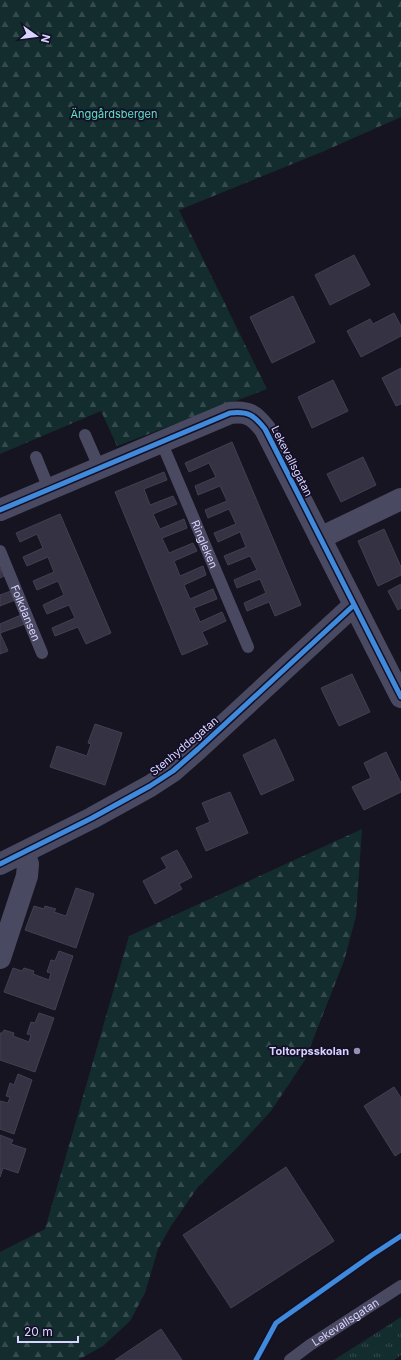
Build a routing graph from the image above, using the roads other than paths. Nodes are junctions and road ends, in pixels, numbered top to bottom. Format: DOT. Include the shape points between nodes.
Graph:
graph roads {
  1 [pos="85,435"];
  2 [pos="161,441"];
  3 [pos="36,456"];
  4 [pos="99,468"];
  5 [pos="50,489"];
  6 [pos="401,499"];
  7 [pos="0,510"];
  8 [pos="320,538"];
  9 [pos="0,551"];
  10 [pos="354,605"];
  11 [pos="248,647"];
  12 [pos="42,653"];
  13 [pos="401,697"];
  14 [pos="24,852"];
  15 [pos="0,864"];
  16 [pos="0,958"];
  17 [pos="401,1286"];
  18 [pos="290,1360"];
  1 -- 4 [label="lane"];
  2 -- 4 [label="street, Lekevallsgatan"];
  2 -- 8 [label="street, Lekevallsgatan" via="230,412 250,414 265,429"];
  2 -- 11 [label="lane, Ringleken"];
  3 -- 5 [label="lane"];
  4 -- 5 [label="street, Lekevallsgatan"];
  5 -- 7 [label="street, Lekevallsgatan"];
  6 -- 8 [label="street"];
  8 -- 10 [label="street, Lekevallsgatan"];
  9 -- 12 [label="lane, Folkdansen"];
  10 -- 13 [label="street, Lekevallsgatan"];
  10 -- 14 [label="street, Stenhyddegatan" via="173,771 150,786"];
  14 -- 15 [label="street, Stenhyddegatan"];
  14 -- 16 [label="street" via="28,864 27,876"];
  17 -- 18 [label="lane, Lekevallsgatan"];
}
